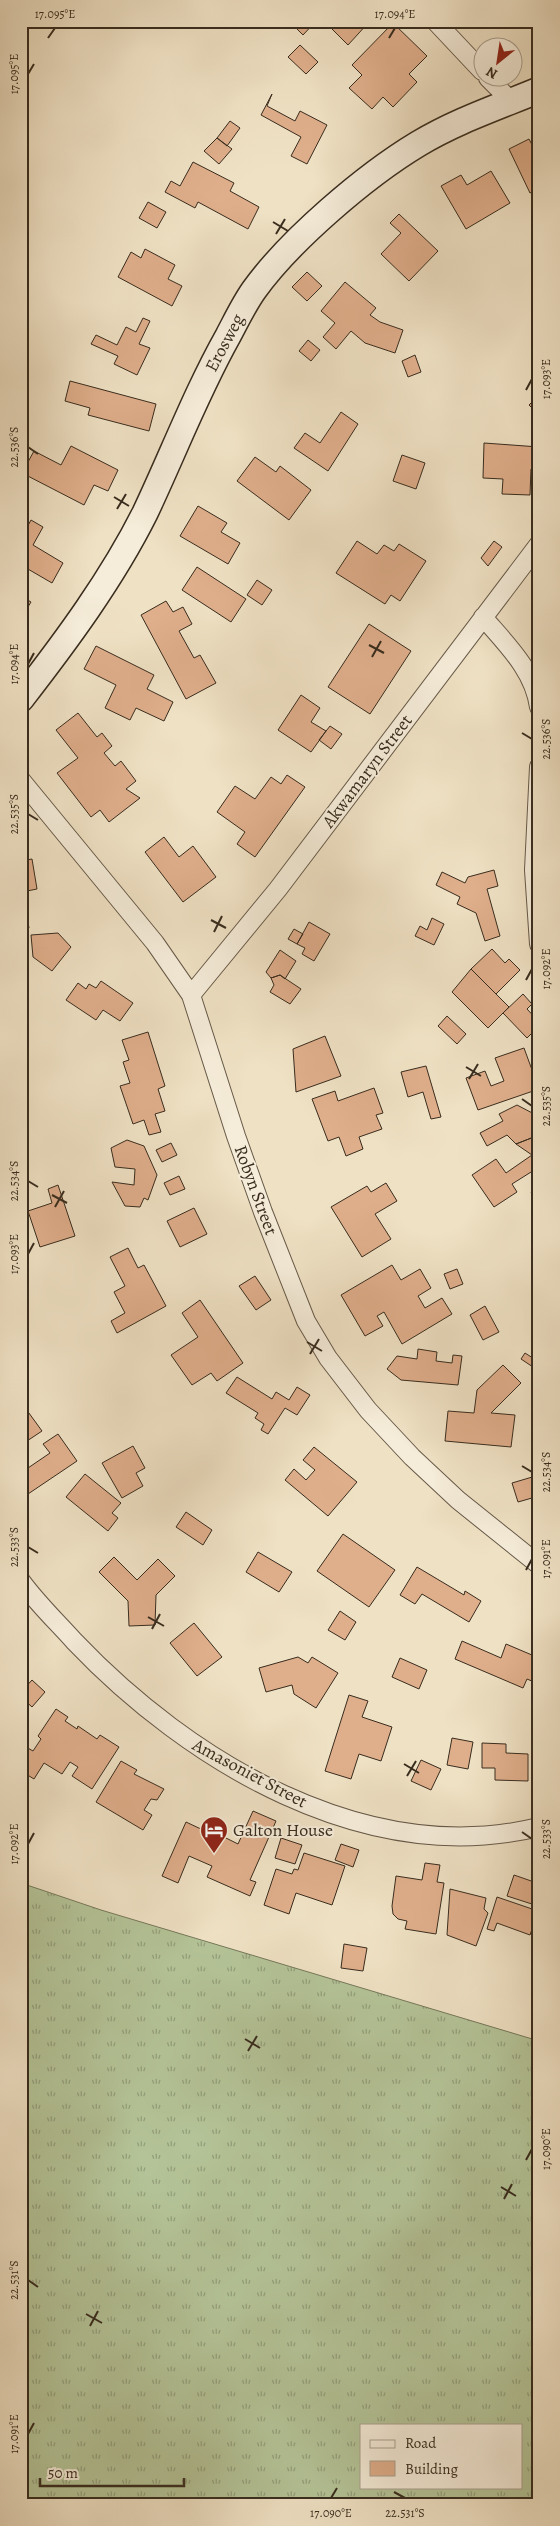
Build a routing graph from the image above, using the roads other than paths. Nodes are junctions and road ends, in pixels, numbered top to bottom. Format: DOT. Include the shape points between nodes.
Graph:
graph roads {
  1 [pos="435,21"];
  2 [pos="472,61"];
  3 [pos="498,88"];
  4 [pos="539,90"];
  5 [pos="511,101"];
  6 [pos="539,544"];
  7 [pos="483,617"];
  8 [pos="21,699"];
  9 [pos="539,707"];
  10 [pos="539,767"];
  11 [pos="21,780"];
  12 [pos="539,944"];
  13 [pos="190,995"];
  14 [pos="539,1565"];
  15 [pos="21,1581"];
  16 [pos="539,1827"];
  1 -- 2 [label="street"];
  3 -- 5 [label="street"];
  4 -- 5 [label="street, Erosweg"];
  5 -- 8 [label="street, Erosweg" via="462,120 417,144 350,194 276,263 254,290 219,352 144,514 122,554"];
  6 -- 7 [label="street, Akwamaryn Street"];
  7 -- 9 [label="street" via="524,668"];
  7 -- 13 [label="street, Akwamaryn Street" via="278,889"];
  10 -- 12 [label="street" via="534,870"];
  11 -- 13 [label="street, Robyn Street" via="155,943"];
  13 -- 14 [label="street, Robyn Street" via="263,1212 306,1321 328,1358 368,1410 412,1457 458,1500"];
  15 -- 16 [label="street, Amasoniet Street" via="100,1668 170,1728 211,1756 306,1804 383,1829 450,1836 494,1835"];
}
